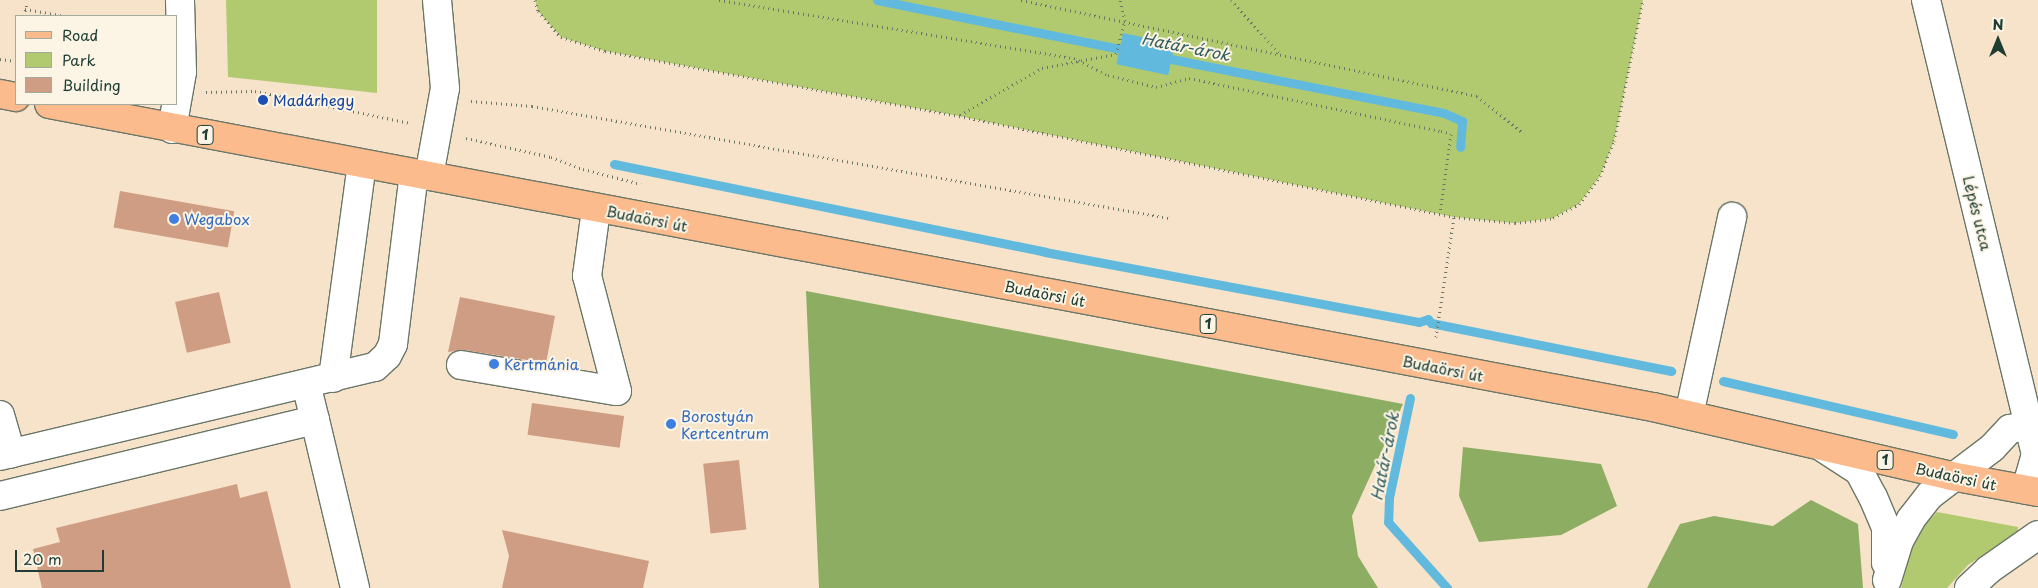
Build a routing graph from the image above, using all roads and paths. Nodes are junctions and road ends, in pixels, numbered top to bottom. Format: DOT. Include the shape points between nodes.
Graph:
graph roads {
  1 [pos="180,0"];
  2 [pos="437,0"];
  3 [pos="535,0"];
  4 [pos="719,0"];
  5 [pos="1022,0"];
  6 [pos="1120,0"];
  7 [pos="1231,0"];
  8 [pos="1643,0"];
  9 [pos="1926,0"];
  10 [pos="27,3"];
  11 [pos="25,10"];
  12 [pos="24,15"];
  13 [pos="58,15"];
  14 [pos="1125,21"];
  15 [pos="1280,54"];
  16 [pos="0,59"];
  17 [pos="1077,60"];
  18 [pos="15,61"];
  19 [pos="180,87"];
  20 [pos="0,94"];
  21 [pos="15,97"];
  22 [pos="178,98"];
  23 [pos="443,98"];
  24 [pos="54,105"];
  25 [pos="177,105"];
  26 [pos="959,116"];
  27 [pos="172,129"];
  28 [pos="438,131"];
  29 [pos="1522,132"];
  30 [pos="362,164"];
  31 [pos="422,175"];
  32 [pos="596,209"];
  33 [pos="1440,213"];
  34 [pos="1454,216"];
  35 [pos="1732,217"];
  36 [pos="1169,218"];
  37 [pos="1434,346"];
  38 [pos="461,365"];
  39 [pos="333,378"];
  40 [pos="306,384"];
  41 [pos="0,415"];
  42 [pos="1689,415"];
  43 [pos="315,420"];
  44 [pos="2034,420"];
  45 [pos="1819,444"];
  46 [pos="6,455"];
  47 [pos="1951,476"];
  48 [pos="2032,491"];
  49 [pos="0,496"];
  50 [pos="2038,535"];
  51 [pos="1886,584"];
  52 [pos="355,588"];
  53 [pos="1970,588"];
  1 -- 19 [label="street"];
  2 -- 23 [label="street"];
  3 -- 26 [label="path" via="538,12 561,37 605,51"];
  4 -- 17 [label="path"];
  5 -- 14 [label="path"];
  6 -- 14 [label="path"];
  7 -- 15 [label="path"];
  8 -- 34 [label="path" via="1614,141 1600,176 1579,204 1553,218 1516,223"];
  9 -- 44 [label="street, Lépés utca"];
  10 -- 11 [label="path"];
  11 -- 12 [label="path"];
  11 -- 13 [label="path"];
  14 -- 15 [label="path"];
  14 -- 17 [label="path" via="1116,54"];
  15 -- 29 [label="path" via="1477,96"];
  16 -- 18 [label="path"];
  17 -- 26 [label="path" via="1042,68 1020,84 994,94"];
  17 -- 33 [label="path" via="1108,75 1156,87 1189,78 1452,134"];
  19 -- 22 [label="street"];
  19 -- 28 [label="path" via="213,93 255,90 390,117"];
  20 -- 21 [label="main road"];
  23 -- 28 [label="street"];
  23 -- 36 [label="path" via="532,106"];
  24 -- 27 [label="main road, Budaörsi út / 1"];
  25 -- 27 [label="street"];
  26 -- 33 [label="path"];
  27 -- 30 [label="main road, Budaörsi út / 1"];
  28 -- 31 [label="street"];
  30 -- 31 [label="main road, Budaörsi út / 1"];
  30 -- 39 [label="street"];
  31 -- 32 [label="main road, Budaörsi út / 1"];
  31 -- 39 [label="street" via="393,344 387,356 375,367"];
  32 -- 38 [label="street" via="587,276 617,392"];
  32 -- 42 [label="main road, Budaörsi út / 1"];
  33 -- 34 [label="path"];
  34 -- 37 [label="path"];
  35 -- 42 [label="street"];
  39 -- 40 [label="street"];
  40 -- 43 [label="street"];
  40 -- 46 [label="street"];
  41 -- 46 [label="street"];
  42 -- 45 [label="main road, Budaörsi út / 1"];
  43 -- 49 [label="street"];
  43 -- 52 [label="street"];
  44 -- 47 [label="street" via="2010,429 1992,448"];
  44 -- 48 [label="street, Lépés utca" via="2036,454"];
  45 -- 47 [label="main road, Budaörsi út / 1"];
  45 -- 51 [label="street" via="1859,471 1873,497 1886,527"];
  47 -- 48 [label="main road, Budaörsi út / 1"];
  47 -- 51 [label="street" via="1910,519"];
  50 -- 53 [label="street" via="1995,564"];
}
